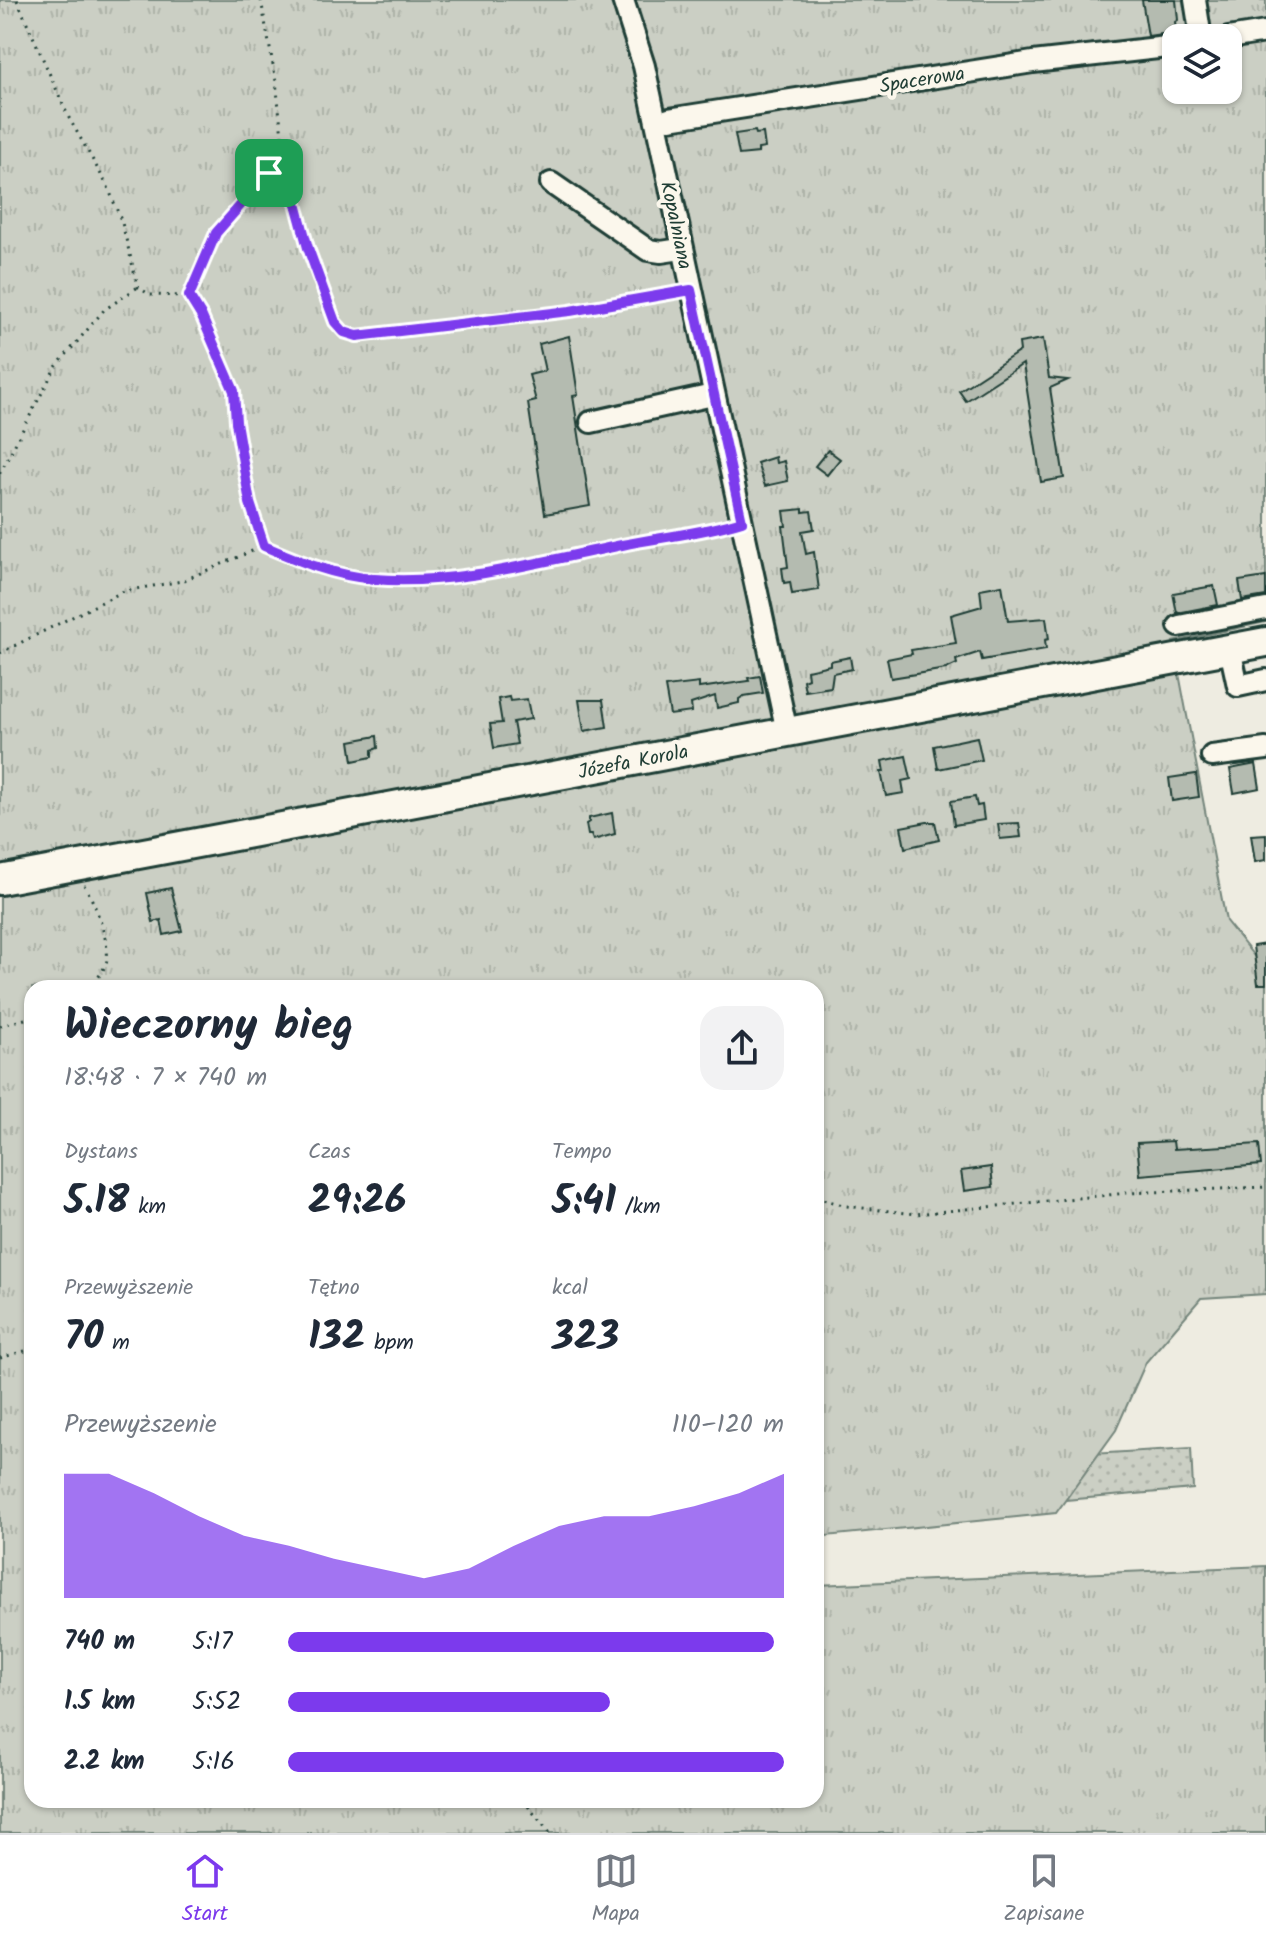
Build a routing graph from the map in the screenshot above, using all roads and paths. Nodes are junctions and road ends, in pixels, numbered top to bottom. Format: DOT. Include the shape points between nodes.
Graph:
graph roads {
  1 [pos="17,0"];
  2 [pos="261,0"];
  3 [pos="623,0"];
  4 [pos="1195,0"];
  5 [pos="1199,24"];
  6 [pos="1266,32"];
  7 [pos="1242,36"];
  8 [pos="1162,48"];
  9 [pos="669,119"];
  10 [pos="285,163"];
  11 [pos="551,183"];
  12 [pos="681,249"];
  13 [pos="138,287"];
  14 [pos="691,290"];
  15 [pos="189,296"];
  16 [pos="713,395"];
  17 [pos="591,422"];
  18 [pos="0,473"];
  19 [pos="742,521"];
  20 [pos="264,546"];
  21 [pos="1266,609"];
  22 [pos="1179,626"];
  23 [pos="1266,642"];
  24 [pos="1230,649"];
  25 [pos="0,653"];
  26 [pos="1266,680"];
  27 [pos="787,732"];
  28 [pos="1266,749"];
  29 [pos="1212,756"];
  30 [pos="70,867"];
  31 [pos="0,880"];
  32 [pos="95,980"];
  33 [pos="24,1019"];
  34 [pos="0,1026"];
  35 [pos="1266,1187"];
  36 [pos="824,1199"];
  37 [pos="24,1351"];
  38 [pos="0,1358"];
  39 [pos="530,1808"];
  40 [pos="550,1833"];
  1 -- 13 [label="path" via="69,118 108,187"];
  2 -- 10 [label="path"];
  3 -- 12 [label="street, Kopalniana" via="644,66"];
  4 -- 5 [label="street"];
  6 -- 7 [label="street"];
  8 -- 9 [label="street, Spacerowa"];
  10 -- 14 [label="path" via="308,248 335,322 344,332 357,336 541,315"];
  10 -- 15 [label="path" via="269,173 216,233"];
  11 -- 12 [label="street" via="648,250"];
  12 -- 14 [label="street, Kopalniana"];
  13 -- 15 [label="path" via="150,295"];
  13 -- 18 [label="path" via="104,310 55,368"];
  14 -- 16 [label="street, Kopalniana"];
  15 -- 20 [label="path" via="234,391 250,503"];
  16 -- 17 [label="street"];
  16 -- 19 [label="street, Kopalniana"];
  19 -- 20 [label="path" via="530,564 416,579 333,572"];
  19 -- 27 [label="street, Kopalniana"];
  20 -- 25 [label="path" via="182,581 117,594"];
  21 -- 22 [label="street"];
  23 -- 24 [label="highway, Józefa Korola"];
  24 -- 26 [label="street" via="1238,686"];
  24 -- 27 [label="highway, Józefa Korola"];
  27 -- 30 [label="highway, Józefa Korola"];
  28 -- 29 [label="street"];
  30 -- 31 [label="highway, Józefa Korola"];
  30 -- 32 [label="path" via="92,896 106,947 107,961"];
  33 -- 34 [label="path"];
  35 -- 36 [label="path" via="1128,1193 916,1214"];
  37 -- 38 [label="path"];
  39 -- 40 [label="path"];
}
